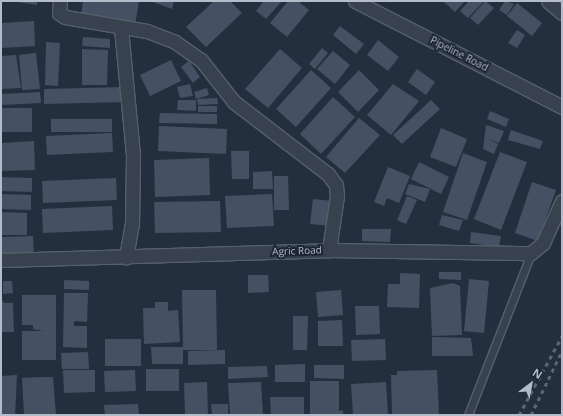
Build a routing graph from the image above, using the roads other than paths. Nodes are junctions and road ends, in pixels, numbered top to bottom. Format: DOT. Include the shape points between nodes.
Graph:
graph roads {
  1 [pos="60,1"];
  2 [pos="355,1"];
  3 [pos="548,1"];
  4 [pos="562,13"];
  5 [pos="121,28"];
  6 [pos="562,107"];
  7 [pos="562,201"];
  8 [pos="329,250"];
  9 [pos="531,253"];
  10 [pos="126,257"];
  11 [pos="1,260"];
  12 [pos="468,415"];
  1 -- 5 [label="street" via="59,13 65,17"];
  2 -- 6 [label="street, Pipeline Road"];
  3 -- 4 [label="street"];
  5 -- 8 [label="street" via="154,34 175,42 201,60 234,102 328,174 336,185 337,196"];
  5 -- 10 [label="street" via="133,155 132,223"];
  7 -- 9 [label="street" via="543,243"];
  8 -- 9 [label="street, Agric Road"];
  8 -- 10 [label="street, Agric Road"];
  9 -- 12 [label="lane"];
  10 -- 11 [label="street, Agric Road"];
}
